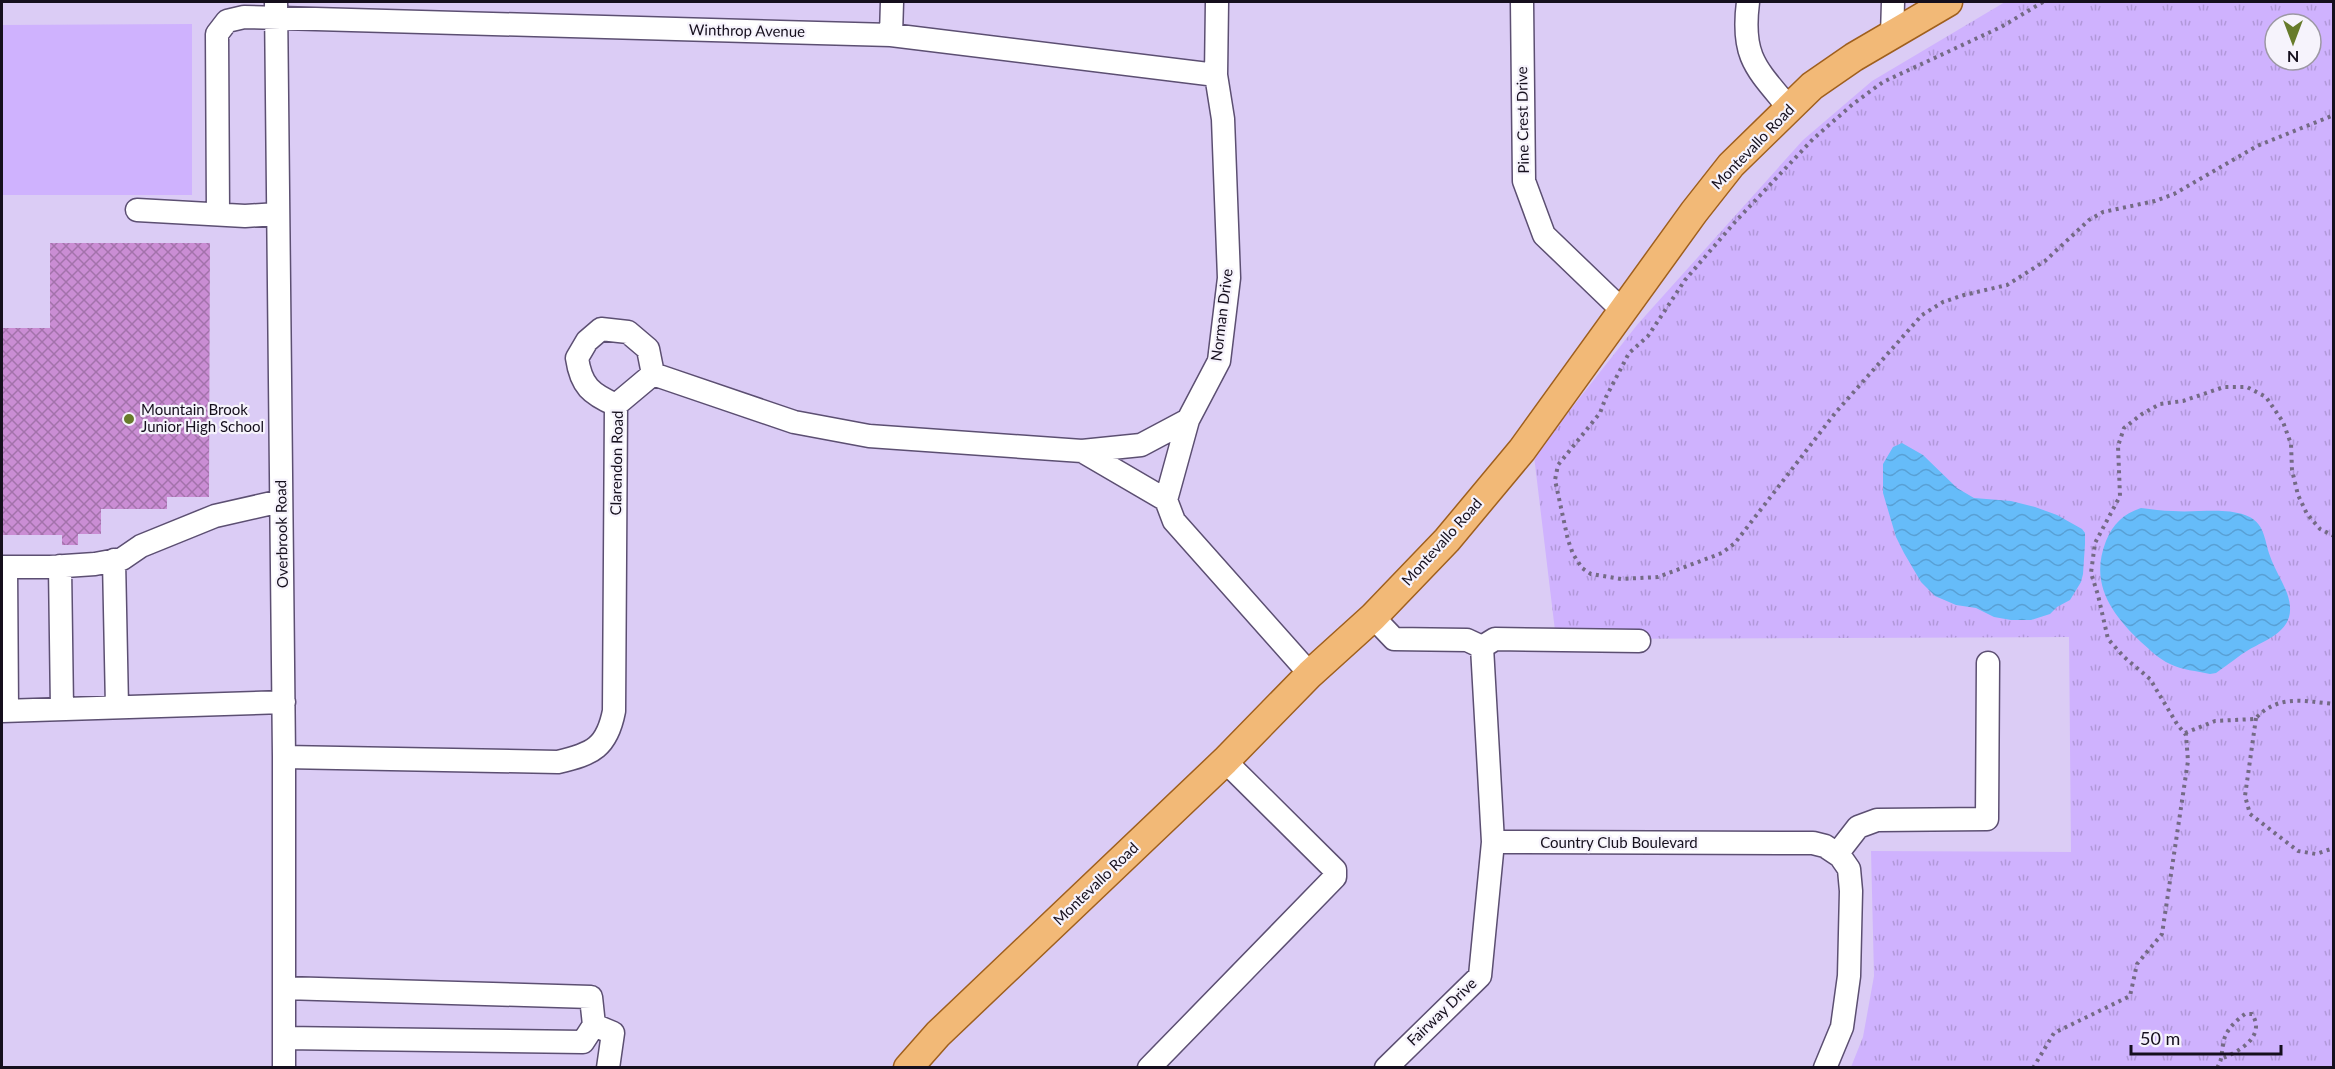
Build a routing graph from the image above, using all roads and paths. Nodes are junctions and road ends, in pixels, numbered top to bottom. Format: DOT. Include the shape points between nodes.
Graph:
graph roads {
  1 [pos="892,2"];
  2 [pos="1217,2"];
  3 [pos="1522,2"];
  4 [pos="1748,2"];
  5 [pos="1893,2"];
  6 [pos="1948,2"];
  7 [pos="2043,2"];
  8 [pos="276,10"];
  9 [pos="1892,34"];
  10 [pos="891,35"];
  11 [pos="1216,75"];
  12 [pos="1789,108"];
  13 [pos="2334,115"];
  14 [pos="137,210"];
  15 [pos="278,213"];
  16 [pos="218,214"];
  17 [pos="1622,310"];
  18 [pos="652,374"];
  19 [pos="616,405"];
  20 [pos="1188,420"];
  21 [pos="1082,451"];
  22 [pos="1166,500"];
  23 [pos="281,501"];
  24 [pos="2334,536"];
  25 [pos="114,560"];
  26 [pos="60,566"];
  27 [pos="4,567"];
  28 [pos="1373,617"];
  29 [pos="1639,641"];
  30 [pos="1482,647"];
  31 [pos="1988,663"];
  32 [pos="1310,674"];
  33 [pos="284,702"];
  34 [pos="2334,704"];
  35 [pos="117,707"];
  36 [pos="62,709"];
  37 [pos="4,711"];
  38 [pos="2256,718"];
  39 [pos="2185,733"];
  40 [pos="284,757"];
  41 [pos="1225,761"];
  42 [pos="1492,842"];
  43 [pos="2334,848"];
  44 [pos="1837,854"];
  45 [pos="284,988"];
  46 [pos="588,1033"];
  47 [pos="284,1038"];
  48 [pos="2223,1058"];
  49 [pos="284,1068"];
  50 [pos="608,1068"];
  51 [pos="908,1068"];
  52 [pos="1149,1068"];
  53 [pos="1386,1068"];
  54 [pos="1825,1068"];
  55 [pos="2033,1068"];
  56 [pos="2217,1068"];
  1 -- 10 [label="street"];
  2 -- 11 [label="street, Norman Drive"];
  3 -- 17 [label="street, Pine Crest Drive" via="1524,181 1544,234"];
  4 -- 12 [label="street" via="1748,48 1755,66"];
  5 -- 9 [label="street"];
  6 -- 9 [label="main road, Montevallo Road"];
  7 -- 13 [label="path" via="2001,27 1884,81 1813,139 1704,257 1648,336 1629,354 1600,413 1558,465 1555,480 1573,554 1582,568 1605,578 1658,578 1722,553 1735,543 1836,412 1922,315 1943,302 2007,285 2045,261 2103,212 2174,194 2257,146"];
  8 -- 10 [label="street, Winthrop Avenue"];
  8 -- 15 [label="street, Overbrook Road"];
  8 -- 16 [label="street, Winthrop Avenue" via="227,21 217,34"];
  9 -- 12 [label="main road, Montevallo Road" via="1812,86"];
  10 -- 11 [label="street, Winthrop Avenue"];
  11 -- 20 [label="street, Norman Drive" via="1223,118 1229,279 1219,362"];
  12 -- 17 [label="main road, Montevallo Road" via="1731,165"];
  14 -- 16 [label="street"];
  15 -- 16 [label="street"];
  15 -- 23 [label="street, Overbrook Road"];
  17 -- 28 [label="main road, Montevallo Road" via="1522,450 1447,540"];
  18 -- 19 [label="street, Clarendon Road"];
  18 -- 19 [label="street" via="648,349 628,332 601,330 587,341 577,358 580,376 599,397"];
  18 -- 21 [label="street" via="794,422 869,436"];
  19 -- 40 [label="street, Clarendon Road" via="614,711 610,732 603,740 581,757 558,762"];
  20 -- 21 [label="street" via="1141,445"];
  20 -- 22 [label="street, Norman Drive"];
  21 -- 22 [label="street"];
  22 -- 32 [label="street" via="1174,521"];
  23 -- 25 [label="street" via="215,516"];
  23 -- 33 [label="street, Overbrook Road"];
  24 -- 39 [label="path" via="2320,529 2298,495 2291,444 2283,422 2266,397 2247,387 2224,387 2183,402 2160,405 2124,428 2118,446 2120,496 2095,543 2091,573 2108,639 2150,679"];
  25 -- 26 [label="street"];
  25 -- 35 [label="street"];
  26 -- 27 [label="street"];
  26 -- 36 [label="street"];
  27 -- 37 [label="street"];
  28 -- 30 [label="street" via="1394,639 1467,640"];
  28 -- 32 [label="main road, Montevallo Road"];
  29 -- 30 [label="street" via="1495,639"];
  30 -- 42 [label="street"];
  31 -- 44 [label="street" via="1987,819 1877,820 1858,827"];
  32 -- 41 [label="main road, Montevallo Road"];
  33 -- 35 [label="street"];
  33 -- 40 [label="street, Overbrook Road"];
  34 -- 38 [label="path" via="2278,702"];
  35 -- 36 [label="street"];
  36 -- 37 [label="street"];
  38 -- 39 [label="path" via="2215,721"];
  38 -- 43 [label="path" via="2245,796 2250,814 2298,851 2316,854"];
  39 -- 55 [label="path" via="2188,761 2162,934 2137,964 2130,996 2054,1033"];
  40 -- 45 [label="street, Overbrook Road"];
  41 -- 51 [label="main road, Montevallo Road"];
  41 -- 52 [label="street" via="1335,870 1335,877"];
  42 -- 44 [label="street, Country Club Boulevard" via="1813,843"];
  42 -- 53 [label="street, Fairway Drive" via="1480,976"];
  44 -- 54 [label="street" via="1849,869 1849,976 1842,1027"];
  45 -- 46 [label="street" via="591,997"];
  45 -- 47 [label="street, Overbrook Road"];
  46 -- 47 [label="street"];
  46 -- 50 [label="street" via="613,1034"];
  47 -- 49 [label="street, Overbrook Road"];
  48 -- 48 [label="path" via="2250,1042 2256,1028 2252,1014 2236,1020 2228,1031"];
  48 -- 56 [label="path"];
}
